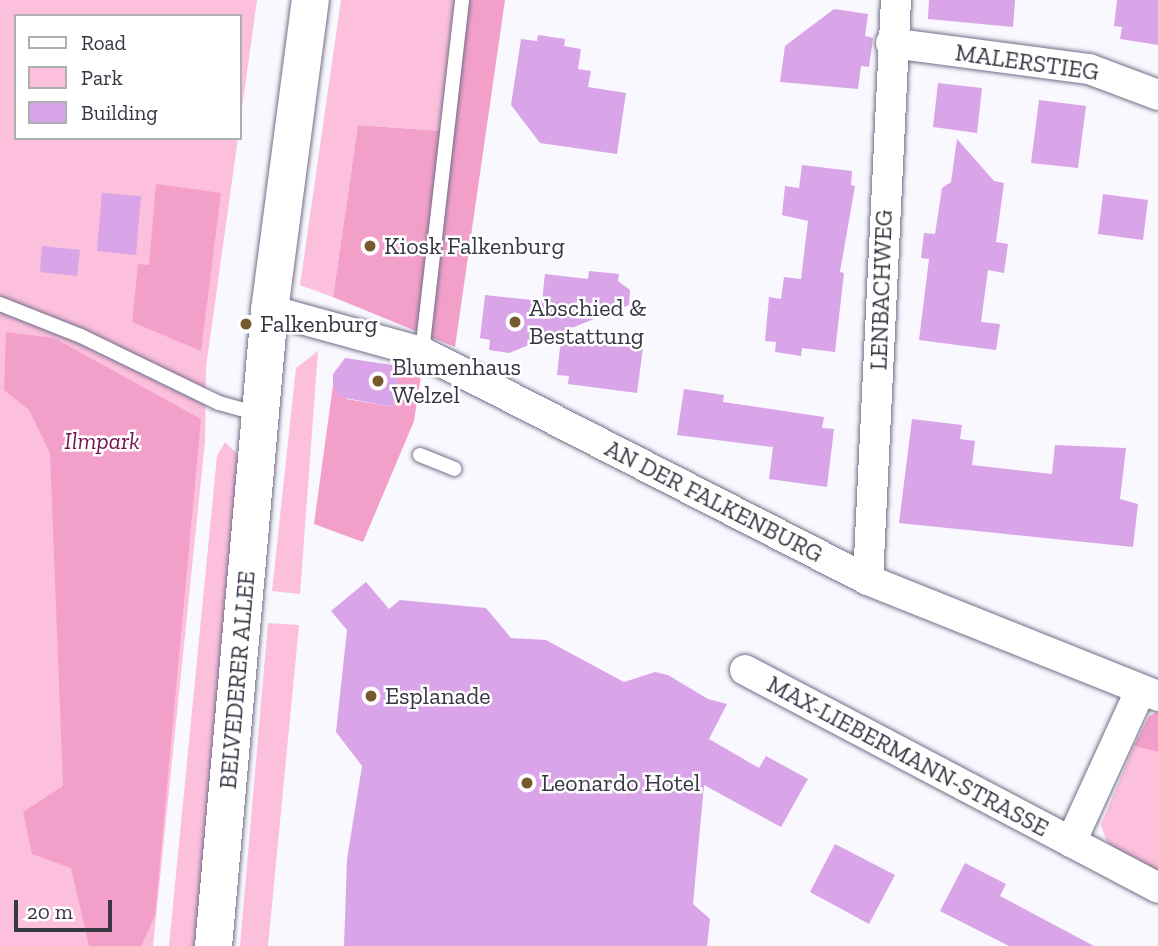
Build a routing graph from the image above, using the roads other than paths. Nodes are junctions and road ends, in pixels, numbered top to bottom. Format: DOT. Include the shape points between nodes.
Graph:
graph roads {
  1 [pos="310,0"];
  2 [pos="462,0"];
  3 [pos="896,0"];
  4 [pos="891,43"];
  5 [pos="1158,95"];
  6 [pos="0,304"];
  7 [pos="269,310"];
  8 [pos="422,352"];
  9 [pos="259,414"];
  10 [pos="420,455"];
  11 [pos="454,469"];
  12 [pos="868,580"];
  13 [pos="745,670"];
  14 [pos="1149,694"];
  15 [pos="1071,842"];
  16 [pos="1158,888"];
  17 [pos="213,946"];
  1 -- 7 [label="street, BELVEDERER ALLEE"];
  2 -- 8 [label="lane"];
  3 -- 4 [label="street, LENBACHWEG"];
  4 -- 5 [label="street, MALERSTIEG" via="1089,69"];
  4 -- 12 [label="street, LENBACHWEG"];
  6 -- 9 [label="lane" via="81,336 219,403"];
  7 -- 8 [label="street, AN DER FALKENBURG"];
  7 -- 9 [label="street, BELVEDERER ALLEE"];
  8 -- 12 [label="street, AN DER FALKENBURG"];
  9 -- 17 [label="street, BELVEDERER ALLEE"];
  10 -- 11 [label="lane"];
  12 -- 14 [label="street, AN DER FALKENBURG" via="1039,656"];
  13 -- 15 [label="street, MAX-LIEBERMANN-STRASSE"];
  14 -- 15 [label="street, MAX-LIEBERMANN-STRASSE"];
  15 -- 16 [label="street, MAX-LIEBERMANN-STRASSE"];
}
